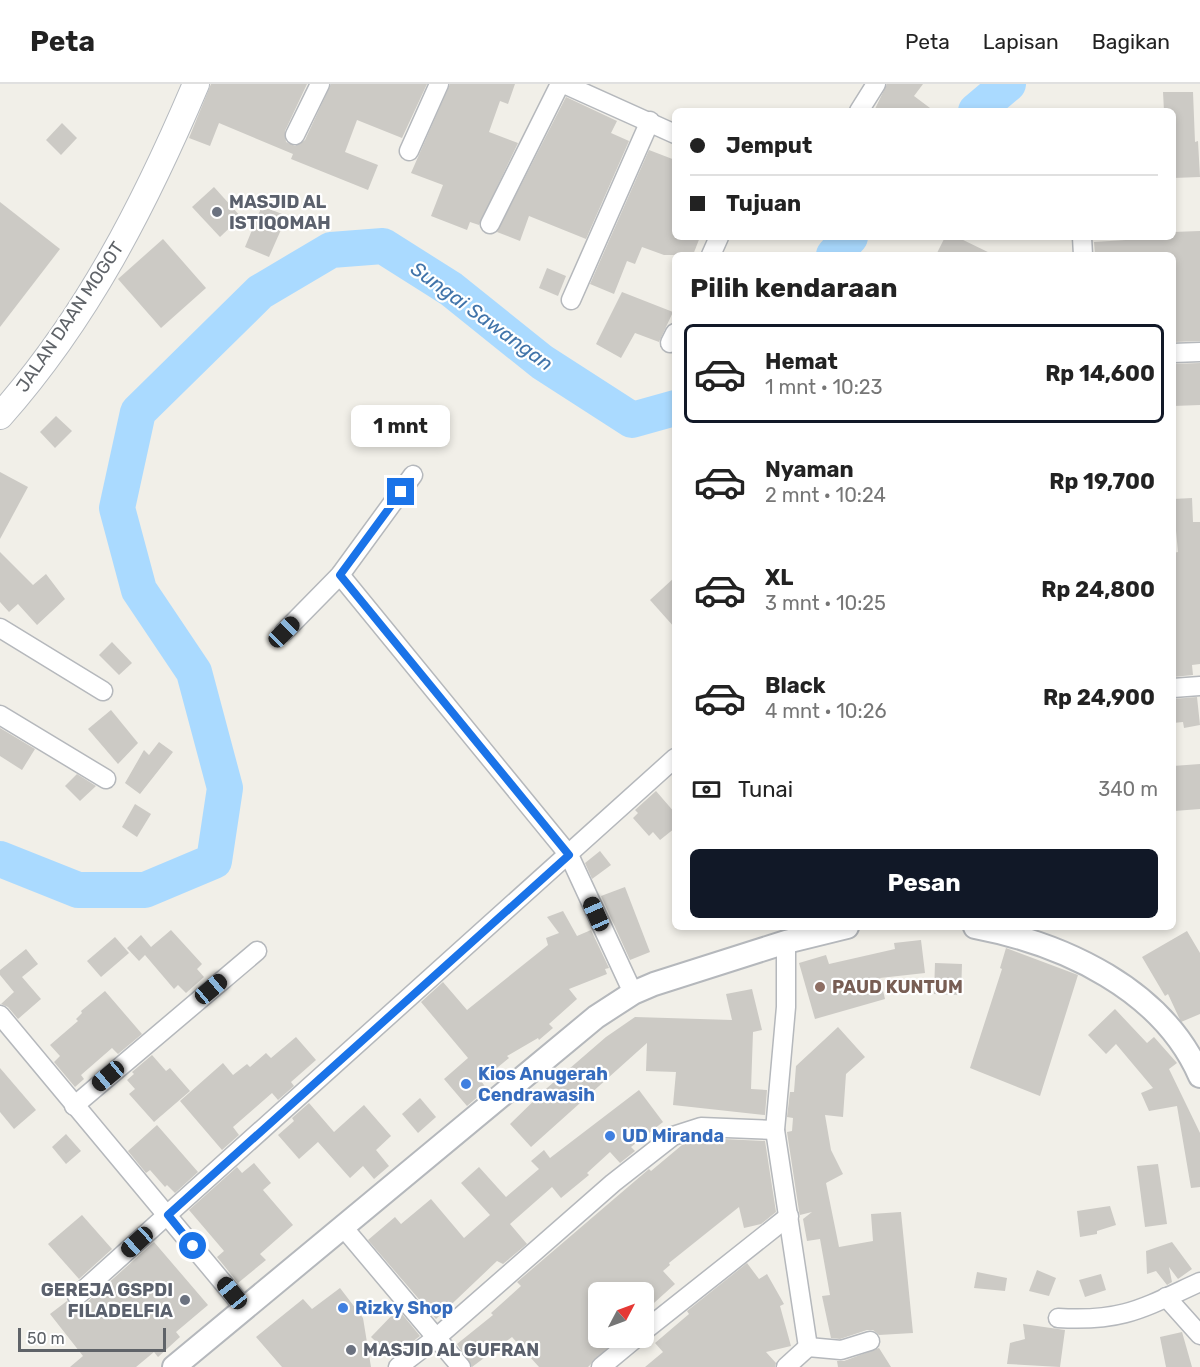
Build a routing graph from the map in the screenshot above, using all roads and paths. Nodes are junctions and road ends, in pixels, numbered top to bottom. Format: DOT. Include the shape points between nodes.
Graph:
graph roads {
  1 [pos="196,84"];
  2 [pos="320,84"];
  3 [pos="439,84"];
  4 [pos="562,84"];
  5 [pos="876,84"];
  6 [pos="602,91"];
  7 [pos="861,108"];
  8 [pos="650,121"];
  9 [pos="672,132"];
  10 [pos="295,135"];
  11 [pos="409,151"];
  12 [pos="489,224"];
  13 [pos="571,300"];
  14 [pos="1176,352"];
  15 [pos="1200,352"];
  16 [pos="0,416"];
  17 [pos="413,475"];
  18 [pos="340,575"];
  19 [pos="0,628"];
  20 [pos="284,632"];
  21 [pos="1200,686"];
  22 [pos="1176,688"];
  23 [pos="103,691"];
  24 [pos="0,715"];
  25 [pos="672,761"];
  26 [pos="106,779"];
  27 [pos="569,855"];
  28 [pos="835,930"];
  29 [pos="986,930"];
  30 [pos="786,942"];
  31 [pos="257,951"];
  32 [pos="633,993"];
  33 [pos="0,1015"];
  34 [pos="1200,1076"];
  35 [pos="74,1106"];
  36 [pos="775,1130"];
  37 [pos="168,1215"];
  38 [pos="789,1216"];
  39 [pos="344,1227"];
  40 [pos="1200,1282"];
  41 [pos="76,1296"];
  42 [pos="1166,1298"];
  43 [pos="245,1309"];
  44 [pos="1058,1318"];
  45 [pos="654,1323"];
  46 [pos="1200,1335"];
  47 [pos="436,1338"];
  48 [pos="870,1341"];
  49 [pos="808,1347"];
  50 [pos="624,1348"];
  51 [pos="174,1367"];
  52 [pos="398,1367"];
  53 [pos="461,1367"];
  54 [pos="601,1367"];
  55 [pos="786,1367"];
  1 -- 16 [label="main road, JALAN DAAN MOGOT" via="120,248 66,330"];
  2 -- 10 [label="street"];
  3 -- 11 [label="street"];
  4 -- 6 [label="street"];
  4 -- 12 [label="street"];
  5 -- 7 [label="street"];
  6 -- 8 [label="street"];
  8 -- 9 [label="street"];
  8 -- 13 [label="street"];
  14 -- 15 [label="street"];
  17 -- 18 [label="street"];
  18 -- 20 [label="street"];
  18 -- 27 [label="street"];
  19 -- 23 [label="street"];
  21 -- 22 [label="street"];
  24 -- 26 [label="street"];
  25 -- 27 [label="street"];
  27 -- 32 [label="street"];
  27 -- 37 [label="street"];
  28 -- 30 [label="street"];
  29 -- 34 [label="street" via="1071,957 1132,991 1185,1046"];
  30 -- 32 [label="street"];
  30 -- 36 [label="street" via="786,1006"];
  31 -- 35 [label="street"];
  32 -- 39 [label="street" via="578,1031"];
  33 -- 35 [label="street"];
  35 -- 37 [label="street"];
  36 -- 38 [label="street"];
  36 -- 47 [label="street" via="701,1127 673,1136 613,1183"];
  37 -- 41 [label="street"];
  37 -- 43 [label="street"];
  38 -- 45 [label="street"];
  38 -- 49 [label="street"];
  39 -- 43 [label="street"];
  39 -- 47 [label="street"];
  40 -- 42 [label="street"];
  42 -- 44 [label="street" via="1118,1317"];
  42 -- 46 [label="street"];
  43 -- 51 [label="street"];
  47 -- 52 [label="street"];
  47 -- 53 [label="street"];
  48 -- 49 [label="street" via="841,1350"];
  49 -- 55 [label="street"];
  50 -- 54 [label="street"];
}
